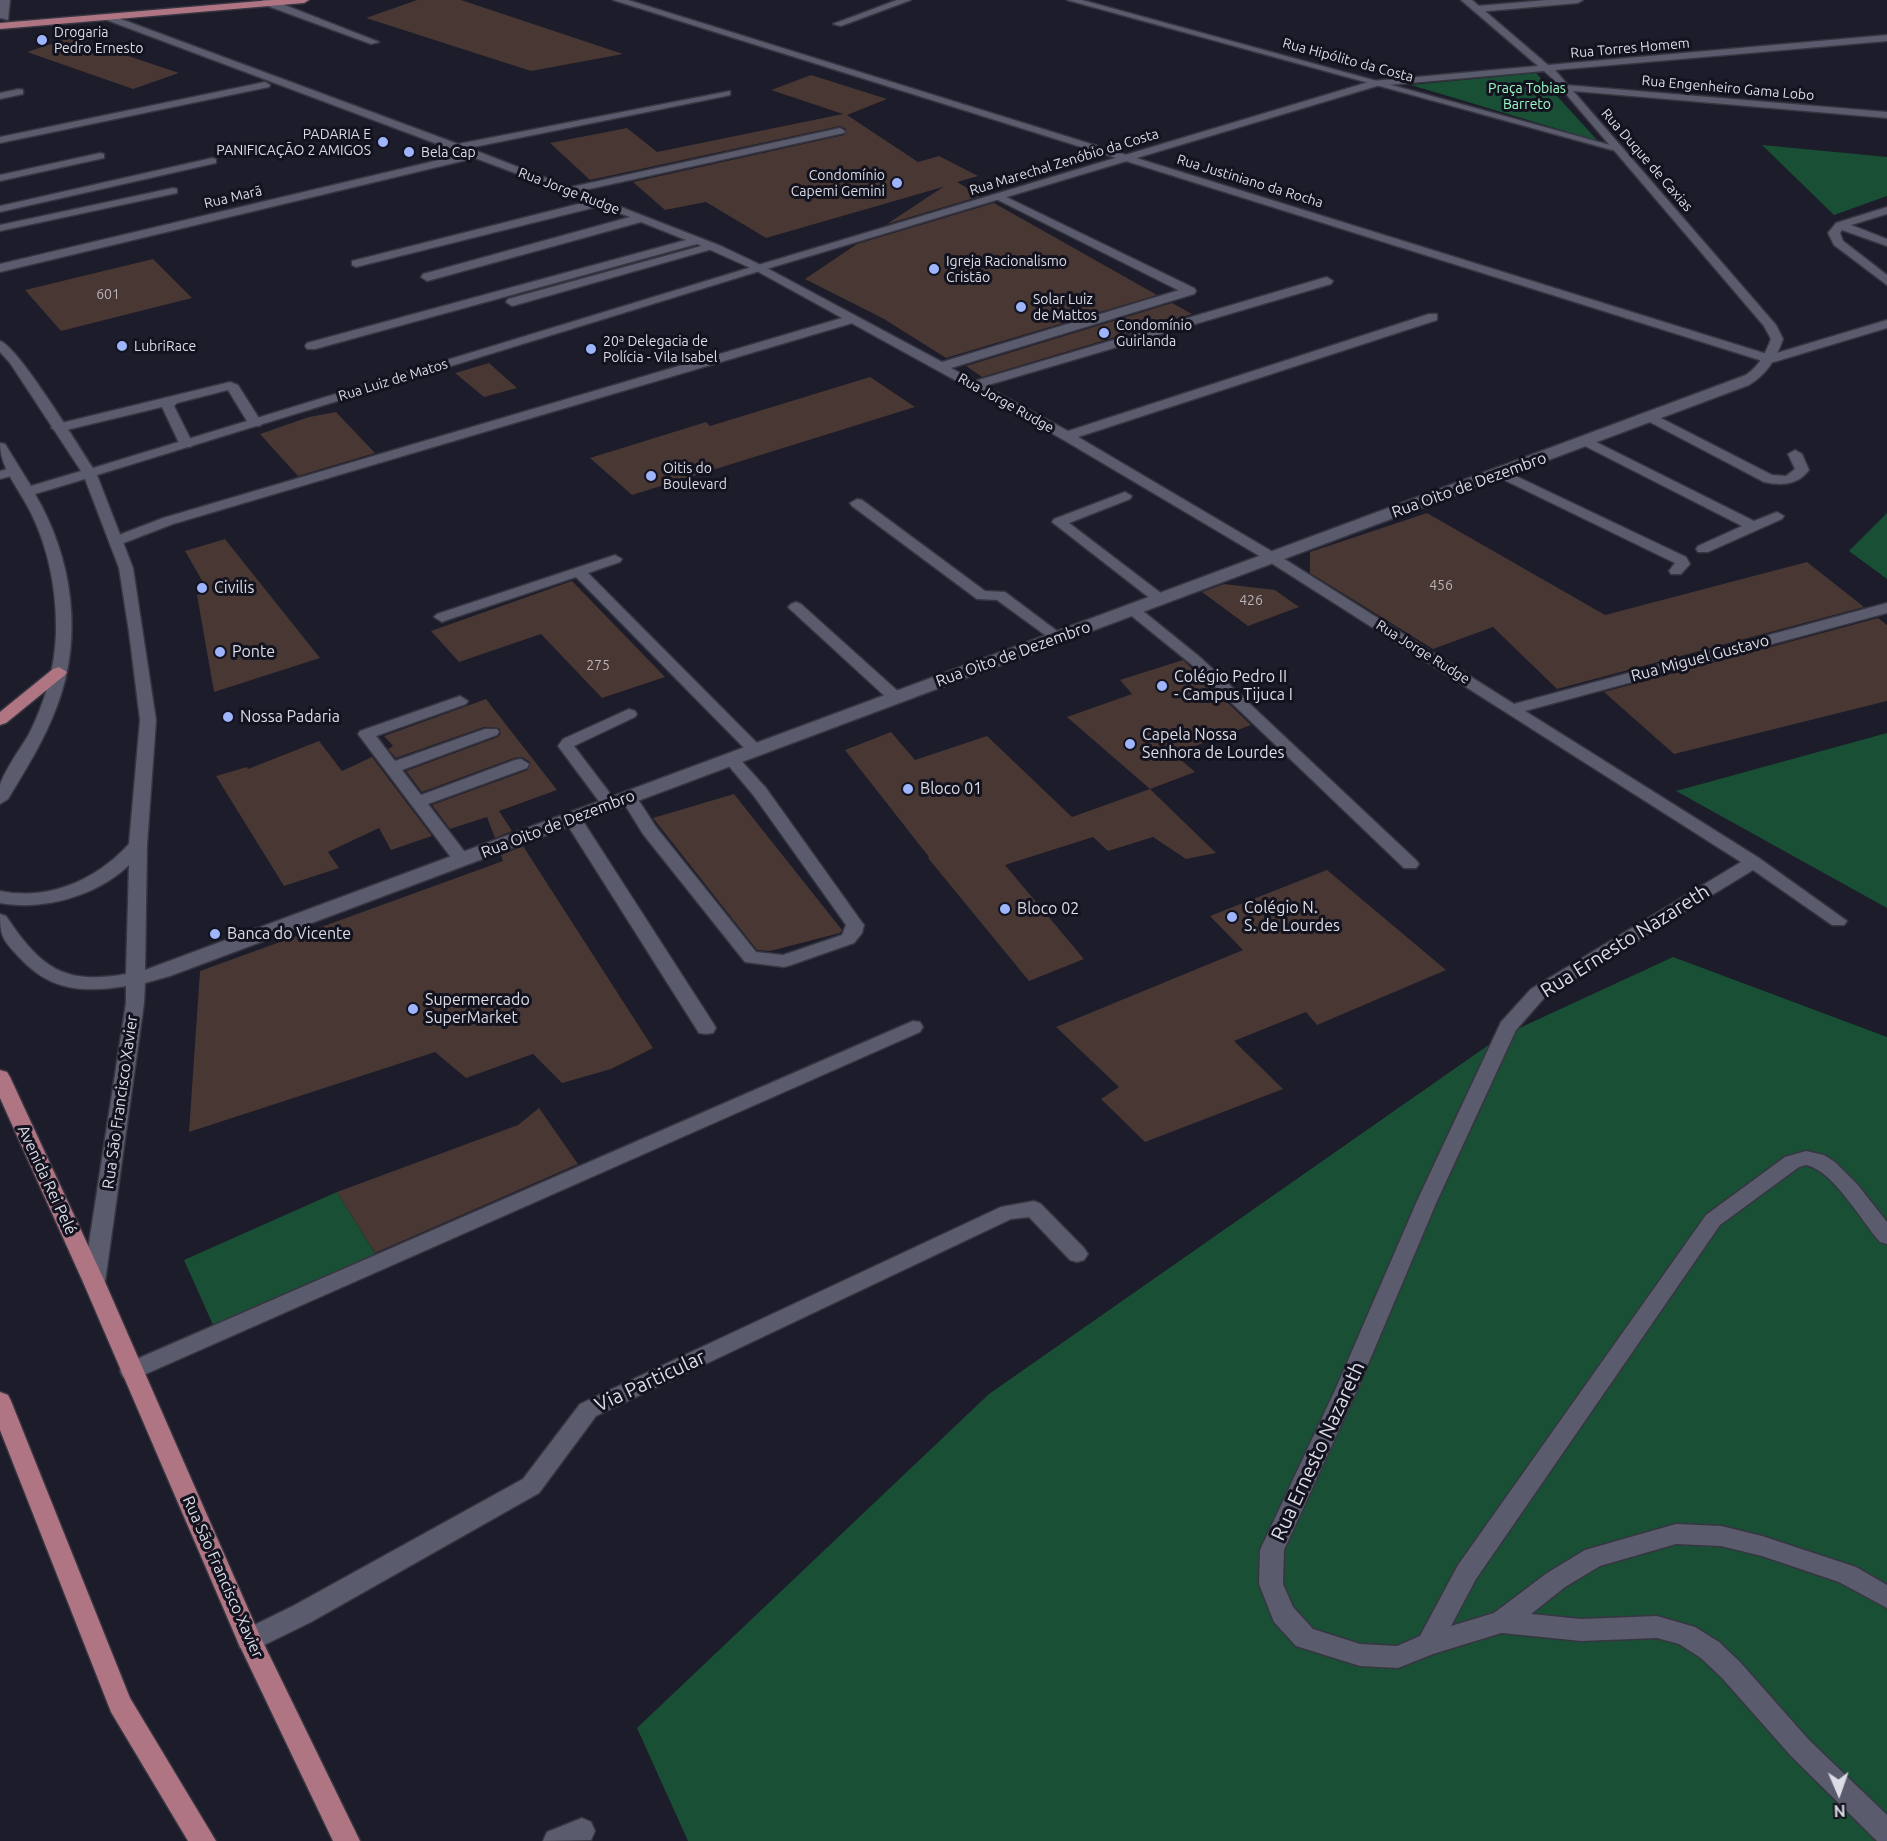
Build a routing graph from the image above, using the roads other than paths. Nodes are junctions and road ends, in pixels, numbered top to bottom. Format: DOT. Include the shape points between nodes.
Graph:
graph roads {
  1 [pos="5,0"];
  2 [pos="215,0"];
  3 [pos="304,0"];
  4 [pos="618,0"];
  5 [pos="906,0"];
  6 [pos="1072,0"];
  7 [pos="1466,0"];
  8 [pos="1578,0"];
  9 [pos="268,2"];
  10 [pos="1477,9"];
  11 [pos="107,17"];
  12 [pos="2,21"];
  13 [pos="838,24"];
  14 [pos="1887,38"];
  15 [pos="374,42"];
  16 [pos="1549,69"];
  17 [pos="1376,83"];
  18 [pos="265,85"];
  19 [pos="1566,88"];
  20 [pos="19,92"];
  21 [pos="726,93"];
  22 [pos="0,96"];
  23 [pos="1887,115"];
  24 [pos="840,131"];
  25 [pos="0,140"];
  26 [pos="455,148"];
  27 [pos="1616,148"];
  28 [pos="473,155"];
  29 [pos="100,156"];
  30 [pos="1128,159"];
  31 [pos="212,161"];
  32 [pos="0,178"];
  33 [pos="571,190"];
  34 [pos="173,191"];
  35 [pos="1000,197"];
  36 [pos="601,202"];
  37 [pos="0,209"];
  38 [pos="1887,210"];
  39 [pos="641,218"];
  40 [pos="1840,225"];
  41 [pos="0,228"];
  42 [pos="698,240"];
  43 [pos="1887,243"];
  44 [pos="712,246"];
  45 [pos="356,263"];
  46 [pos="0,268"];
  47 [pos="759,268"];
  48 [pos="427,277"];
  49 [pos="1327,281"];
  50 [pos="1887,281"];
  51 [pos="512,302"];
  52 [pos="1433,317"];
  53 [pos="852,320"];
  54 [pos="1887,324"];
  55 [pos="0,345"];
  56 [pos="311,346"];
  57 [pos="1770,359"];
  58 [pos="940,367"];
  59 [pos="975,385"];
  60 [pos="168,402"];
  61 [pos="1651,417"];
  62 [pos="255,423"];
  63 [pos="58,429"];
  64 [pos="1067,436"];
  65 [pos="1586,441"];
  66 [pos="186,444"];
  67 [pos="0,447"];
  68 [pos="1795,454"];
  69 [pos="7,473"];
  70 [pos="1501,473"];
  71 [pos="90,474"];
  72 [pos="27,492"];
  73 [pos="1125,496"];
  74 [pos="857,503"];
  75 [pos="1777,516"];
  76 [pos="1753,526"];
  77 [pos="116,541"];
  78 [pos="1703,549"];
  79 [pos="1273,558"];
  80 [pos="615,559"];
  81 [pos="1676,570"];
  82 [pos="579,572"];
  83 [pos="1161,600"];
  84 [pos="796,607"];
  85 [pos="1887,608"];
  86 [pos="1133,610"];
  87 [pos="442,617"];
  88 [pos="1057,637"];
  89 [pos="60,672"];
  90 [pos="895,697"];
  91 [pos="460,701"];
  92 [pos="1513,709"];
  93 [pos="629,714"];
  94 [pos="0,720"];
  95 [pos="491,732"];
  96 [pos="755,750"];
  97 [pos="732,759"];
  98 [pos="521,764"];
  99 [pos="393,768"];
  100 [pos="628,797"];
  101 [pos="0,799"];
  102 [pos="419,801"];
  103 [pos="610,804"];
  104 [pos="572,818"];
  105 [pos="138,845"];
  106 [pos="462,860"];
  107 [pos="1753,862"];
  108 [pos="1410,864"];
  109 [pos="0,897"];
  110 [pos="0,920"];
  111 [pos="1838,921"];
  112 [pos="135,979"];
  113 [pos="913,1027"];
  114 [pos="706,1028"];
  115 [pos="0,1077"];
  116 [pos="1887,1236"];
  117 [pos="1077,1254"];
  118 [pos="94,1282"];
  119 [pos="131,1371"];
  120 [pos="0,1401"];
  121 [pos="1887,1598"];
  122 [pos="1502,1622"];
  123 [pos="249,1640"];
  124 [pos="1429,1644"];
  125 [pos="582,1831"];
  126 [pos="1887,1833"];
  127 [pos="203,1841"];
  128 [pos="347,1841"];
  129 [pos="556,1841"];
  1 -- 12 [label="street"];
  2 -- 12 [label="main road"];
  3 -- 9 [label="main road"];
  4 -- 30 [label="street, Rua Justiniano da Rocha"];
  5 -- 13 [label="street"];
  6 -- 17 [label="street, Rua Hipólito da Costa"];
  7 -- 10 [label="street, Rua Duque de Caxias"];
  8 -- 10 [label="street"];
  9 -- 11 [label="main road"];
  9 -- 15 [label="street"];
  10 -- 16 [label="street, Rua Duque de Caxias"];
  11 -- 12 [label="main road"];
  11 -- 26 [label="street, Rua Jorge Rudge"];
  14 -- 16 [label="street, Rua Torres Homem"];
  16 -- 17 [label="street, Rua Torres Homem"];
  16 -- 19 [label="street, Rua Duque de Caxias"];
  17 -- 27 [label="street, Rua Hipólito da Costa"];
  17 -- 30 [label="street, Rua Marechal Zenóbio da Costa"];
  18 -- 25 [label="street"];
  19 -- 23 [label="street, Rua Engenheiro Gama Lobo"];
  19 -- 27 [label="street, Rua Duque de Caxias"];
  20 -- 22 [label="street"];
  21 -- 26 [label="street"];
  24 -- 33 [label="street"];
  26 -- 28 [label="street, Rua Jorge Rudge"];
  27 -- 57 [label="street, Rua Duque de Caxias" via="1770,325 1777,339"];
  28 -- 33 [label="street, Rua Jorge Rudge"];
  28 -- 46 [label="street, Rua Marã"];
  29 -- 32 [label="street"];
  30 -- 35 [label="street, Rua Marechal Zenóbio da Costa"];
  30 -- 57 [label="street, Rua Justiniano da Rocha"];
  31 -- 37 [label="street"];
  33 -- 36 [label="street, Rua Jorge Rudge"];
  34 -- 41 [label="street"];
  35 -- 47 [label="street, Rua Marechal Zenóbio da Costa"];
  35 -- 58 [label="street" via="1190,291"];
  36 -- 39 [label="street, Rua Jorge Rudge"];
  36 -- 45 [label="street"];
  38 -- 40 [label="street"];
  39 -- 42 [label="street, Rua Jorge Rudge"];
  39 -- 48 [label="street"];
  40 -- 43 [label="street"];
  40 -- 50 [label="street" via="1834,233 1839,243"];
  42 -- 44 [label="street, Rua Jorge Rudge"];
  42 -- 56 [label="street"];
  44 -- 47 [label="street, Rua Jorge Rudge"];
  44 -- 51 [label="street"];
  47 -- 53 [label="street, Rua Jorge Rudge"];
  47 -- 62 [label="street, Rua Luiz de Matos"];
  49 -- 59 [label="street"];
  52 -- 64 [label="street"];
  53 -- 58 [label="street, Rua Jorge Rudge"];
  53 -- 77 [label="street" via="168,521"];
  54 -- 57 [label="street, Rua Oito de Dezembro"];
  55 -- 63 [label="street, Rua São Francisco Xavier" via="15,361"];
  57 -- 61 [label="street, Rua Oito de Dezembro" via="1758,374 1744,382"];
  58 -- 59 [label="street, Rua Jorge Rudge"];
  59 -- 64 [label="street, Rua Jorge Rudge"];
  60 -- 62 [label="street" via="230,386"];
  60 -- 63 [label="street"];
  60 -- 66 [label="street"];
  61 -- 65 [label="street, Rua Oito de Dezembro"];
  61 -- 68 [label="street" via="1769,479 1796,477 1802,470"];
  62 -- 66 [label="street, Rua Luiz de Matos"];
  63 -- 71 [label="street, Rua São Francisco Xavier"];
  64 -- 79 [label="street, Rua Jorge Rudge"];
  65 -- 70 [label="street, Rua Oito de Dezembro"];
  65 -- 76 [label="street"];
  66 -- 71 [label="street, Rua Luiz de Matos"];
  67 -- 69 [label="street"];
  69 -- 72 [label="street"];
  70 -- 79 [label="street, Rua Oito de Dezembro"];
  70 -- 81 [label="street" via="1681,560 1683,564"];
  71 -- 72 [label="street, Rua Luiz de Matos"];
  71 -- 77 [label="street, Rua São Francisco Xavier"];
  72 -- 89 [label="street" via="48,533 58,566 63,640"];
  73 -- 83 [label="street" via="1059,522"];
  74 -- 88 [label="street" via="982,596 1000,595"];
  75 -- 76 [label="street"];
  76 -- 78 [label="street"];
  77 -- 105 [label="street, Rua São Francisco Xavier" via="128,578 147,720"];
  79 -- 83 [label="street, Rua Oito de Dezembro"];
  79 -- 92 [label="street, Rua Jorge Rudge"];
  80 -- 82 [label="street"];
  82 -- 87 [label="street"];
  82 -- 96 [label="street"];
  83 -- 86 [label="street, Rua Oito de Dezembro"];
  84 -- 90 [label="street"];
  85 -- 92 [label="street, Rua Miguel Gustavo"];
  86 -- 88 [label="street, Rua Oito de Dezembro"];
  86 -- 108 [label="street" via="1196,661"];
  88 -- 90 [label="street, Rua Oito de Dezembro"];
  89 -- 94 [label="main road"];
  89 -- 101 [label="street" via="45,714"];
  90 -- 96 [label="street, Rua Oito de Dezembro"];
  91 -- 99 [label="street" via="367,732"];
  92 -- 107 [label="street, Rua Jorge Rudge"];
  93 -- 103 [label="street" via="569,741 566,746"];
  95 -- 99 [label="street"];
  96 -- 97 [label="street, Rua Oito de Dezembro"];
  97 -- 100 [label="street, Rua Oito de Dezembro"];
  97 -- 100 [label="street" via="855,925 848,939 784,961 751,958 649,830"];
  98 -- 102 [label="street"];
  99 -- 102 [label="street"];
  100 -- 103 [label="street, Rua Oito de Dezembro"];
  102 -- 106 [label="street"];
  103 -- 104 [label="street, Rua Oito de Dezembro"];
  104 -- 106 [label="street, Rua Oito de Dezembro"];
  104 -- 114 [label="street"];
  105 -- 109 [label="street" via="104,877 78,889 43,897"];
  105 -- 112 [label="street, Rua São Francisco Xavier"];
  106 -- 112 [label="street, Rua Oito de Dezembro"];
  107 -- 111 [label="street, Rua Jorge Rudge"];
  107 -- 124 [label="street, Rua Ernesto Nazareth" via="1538,993 1508,1027 1272,1550 1271,1584 1283,1614 1305,1638 1360,1655 1398,1657"];
  110 -- 112 [label="street, Rua Oito de Dezembro" via="38,965 56,978 105,983"];
  112 -- 118 [label="street, Rua São Francisco Xavier" via="135,1003"];
  113 -- 119 [label="street"];
  115 -- 118 [label="main road, Avenida Rei Pelé"];
  116 -- 124 [label="street" via="1842,1181 1821,1162 1807,1158 1792,1162 1713,1220 1467,1572"];
  117 -- 123 [label="street, Via Particular" via="1034,1209 1008,1212 588,1410 531,1486"];
  118 -- 119 [label="main road, Rua São Francisco Xavier"];
  119 -- 123 [label="main road, Rua São Francisco Xavier"];
  120 -- 127 [label="main road" via="120,1704"];
  121 -- 122 [label="street, Rua Ernesto Nazareth" via="1847,1574 1762,1546 1721,1536 1676,1534 1594,1557"];
  122 -- 124 [label="street, Rua Ernesto Nazareth"];
  122 -- 126 [label="street" via="1581,1630 1657,1627 1686,1635 1731,1670 1800,1748"];
  123 -- 128 [label="main road, Rua São Francisco Xavier"];
  125 -- 129 [label="street"];
}
